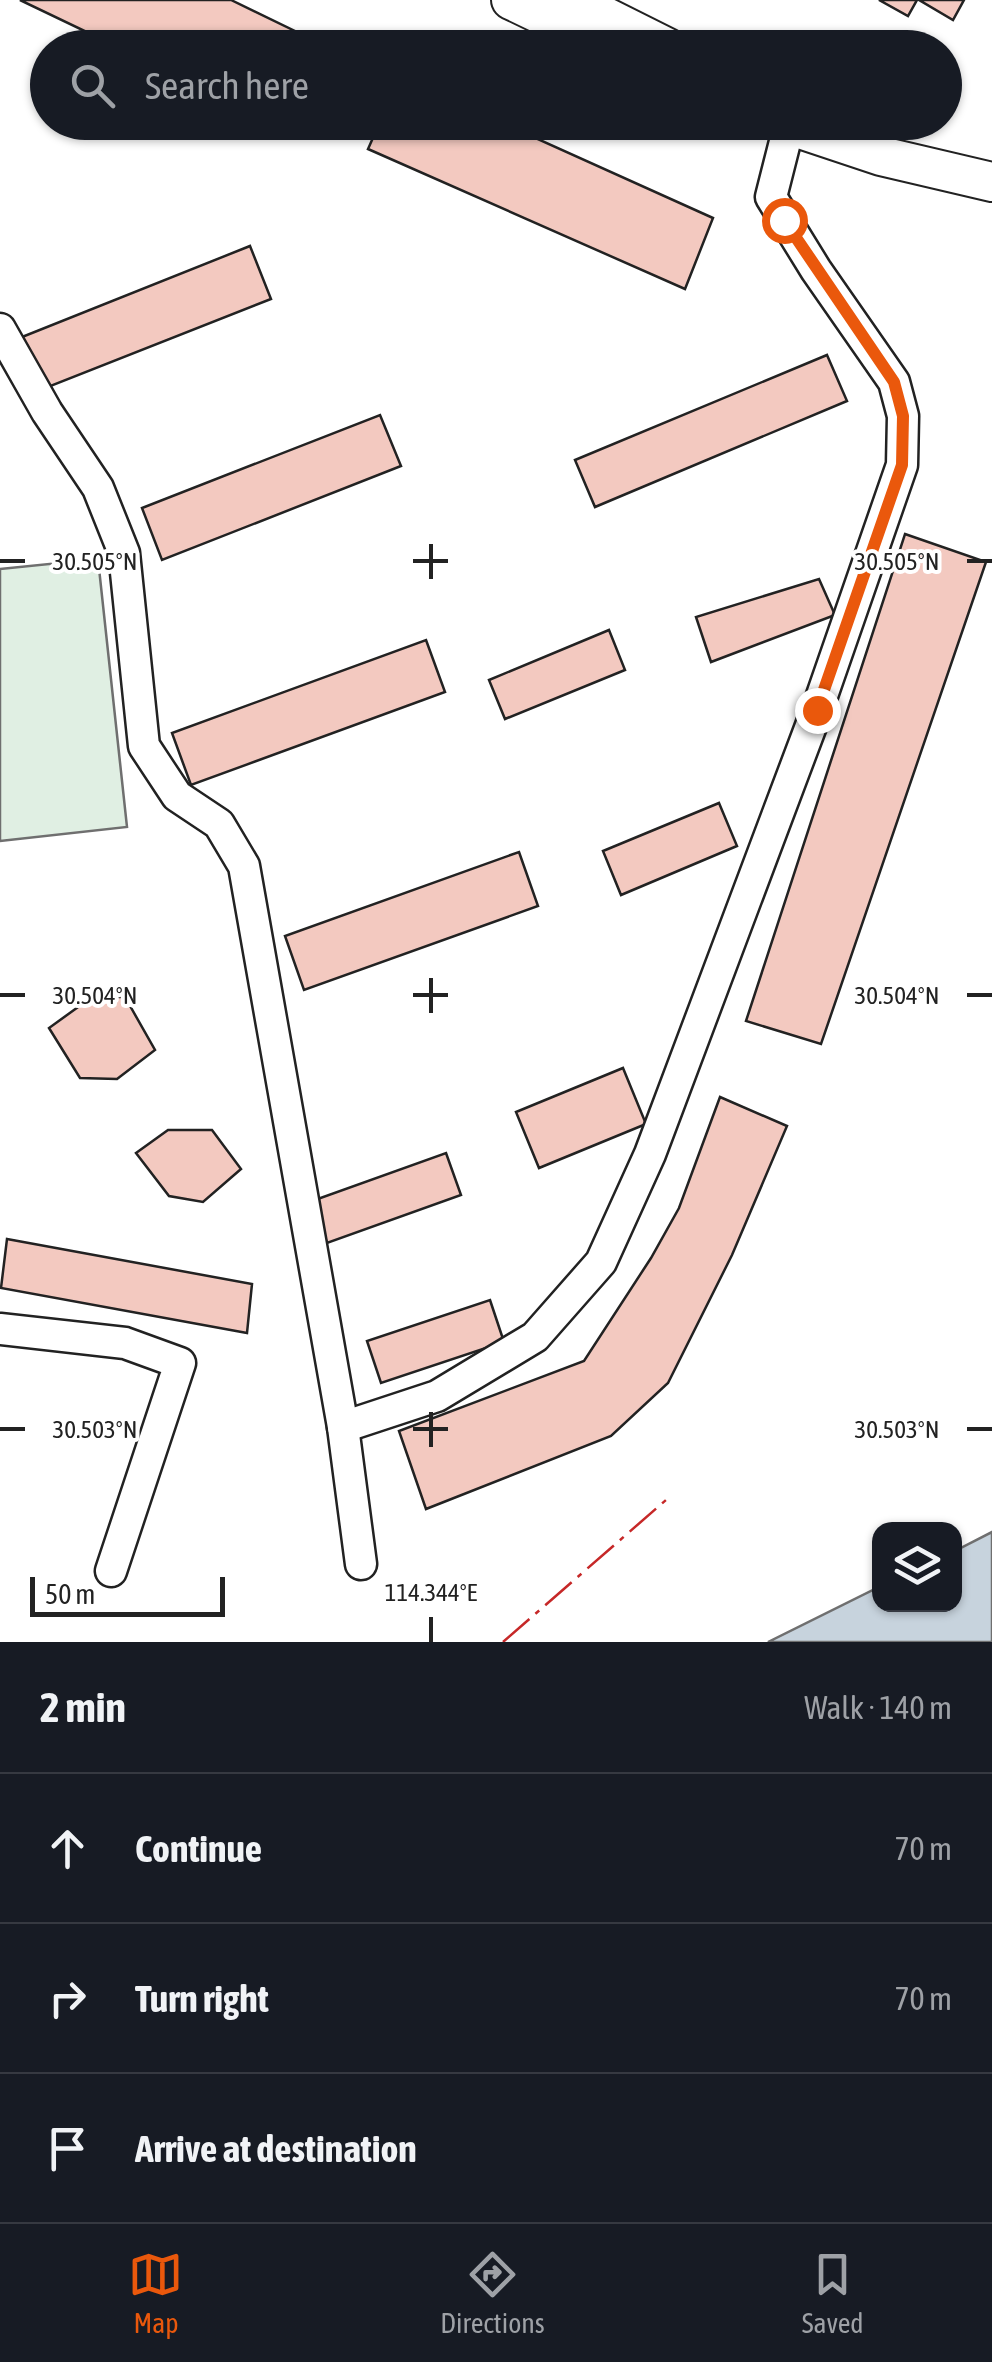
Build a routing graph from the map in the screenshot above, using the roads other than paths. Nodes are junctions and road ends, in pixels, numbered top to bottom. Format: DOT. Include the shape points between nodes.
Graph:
graph roads {
  1 [pos="511,0"];
  2 [pos="572,0"];
  3 [pos="574,30"];
  4 [pos="632,30"];
  5 [pos="783,140"];
  6 [pos="834,140"];
  7 [pos="926,140"];
  8 [pos="992,156"];
  9 [pos="992,182"];
  10 [pos="0,329"];
  11 [pos="0,1329"];
  12 [pos="343,1427"];
  13 [pos="362,1564"];
  14 [pos="111,1571"];
  1 -- 3 [label="main road"];
  2 -- 4 [label="main road"];
  5 -- 12 [label="street" via="771,197 894,382 903,416 902,465 664,1117 601,1262 535,1337 438,1396"];
  6 -- 9 [label="main road"];
  7 -- 8 [label="main road"];
  10 -- 12 [label="street" via="98,488 124,553 144,746 177,796 219,824 244,866"];
  11 -- 14 [label="street" via="125,1342 180,1362"];
  12 -- 13 [label="street"];
}
